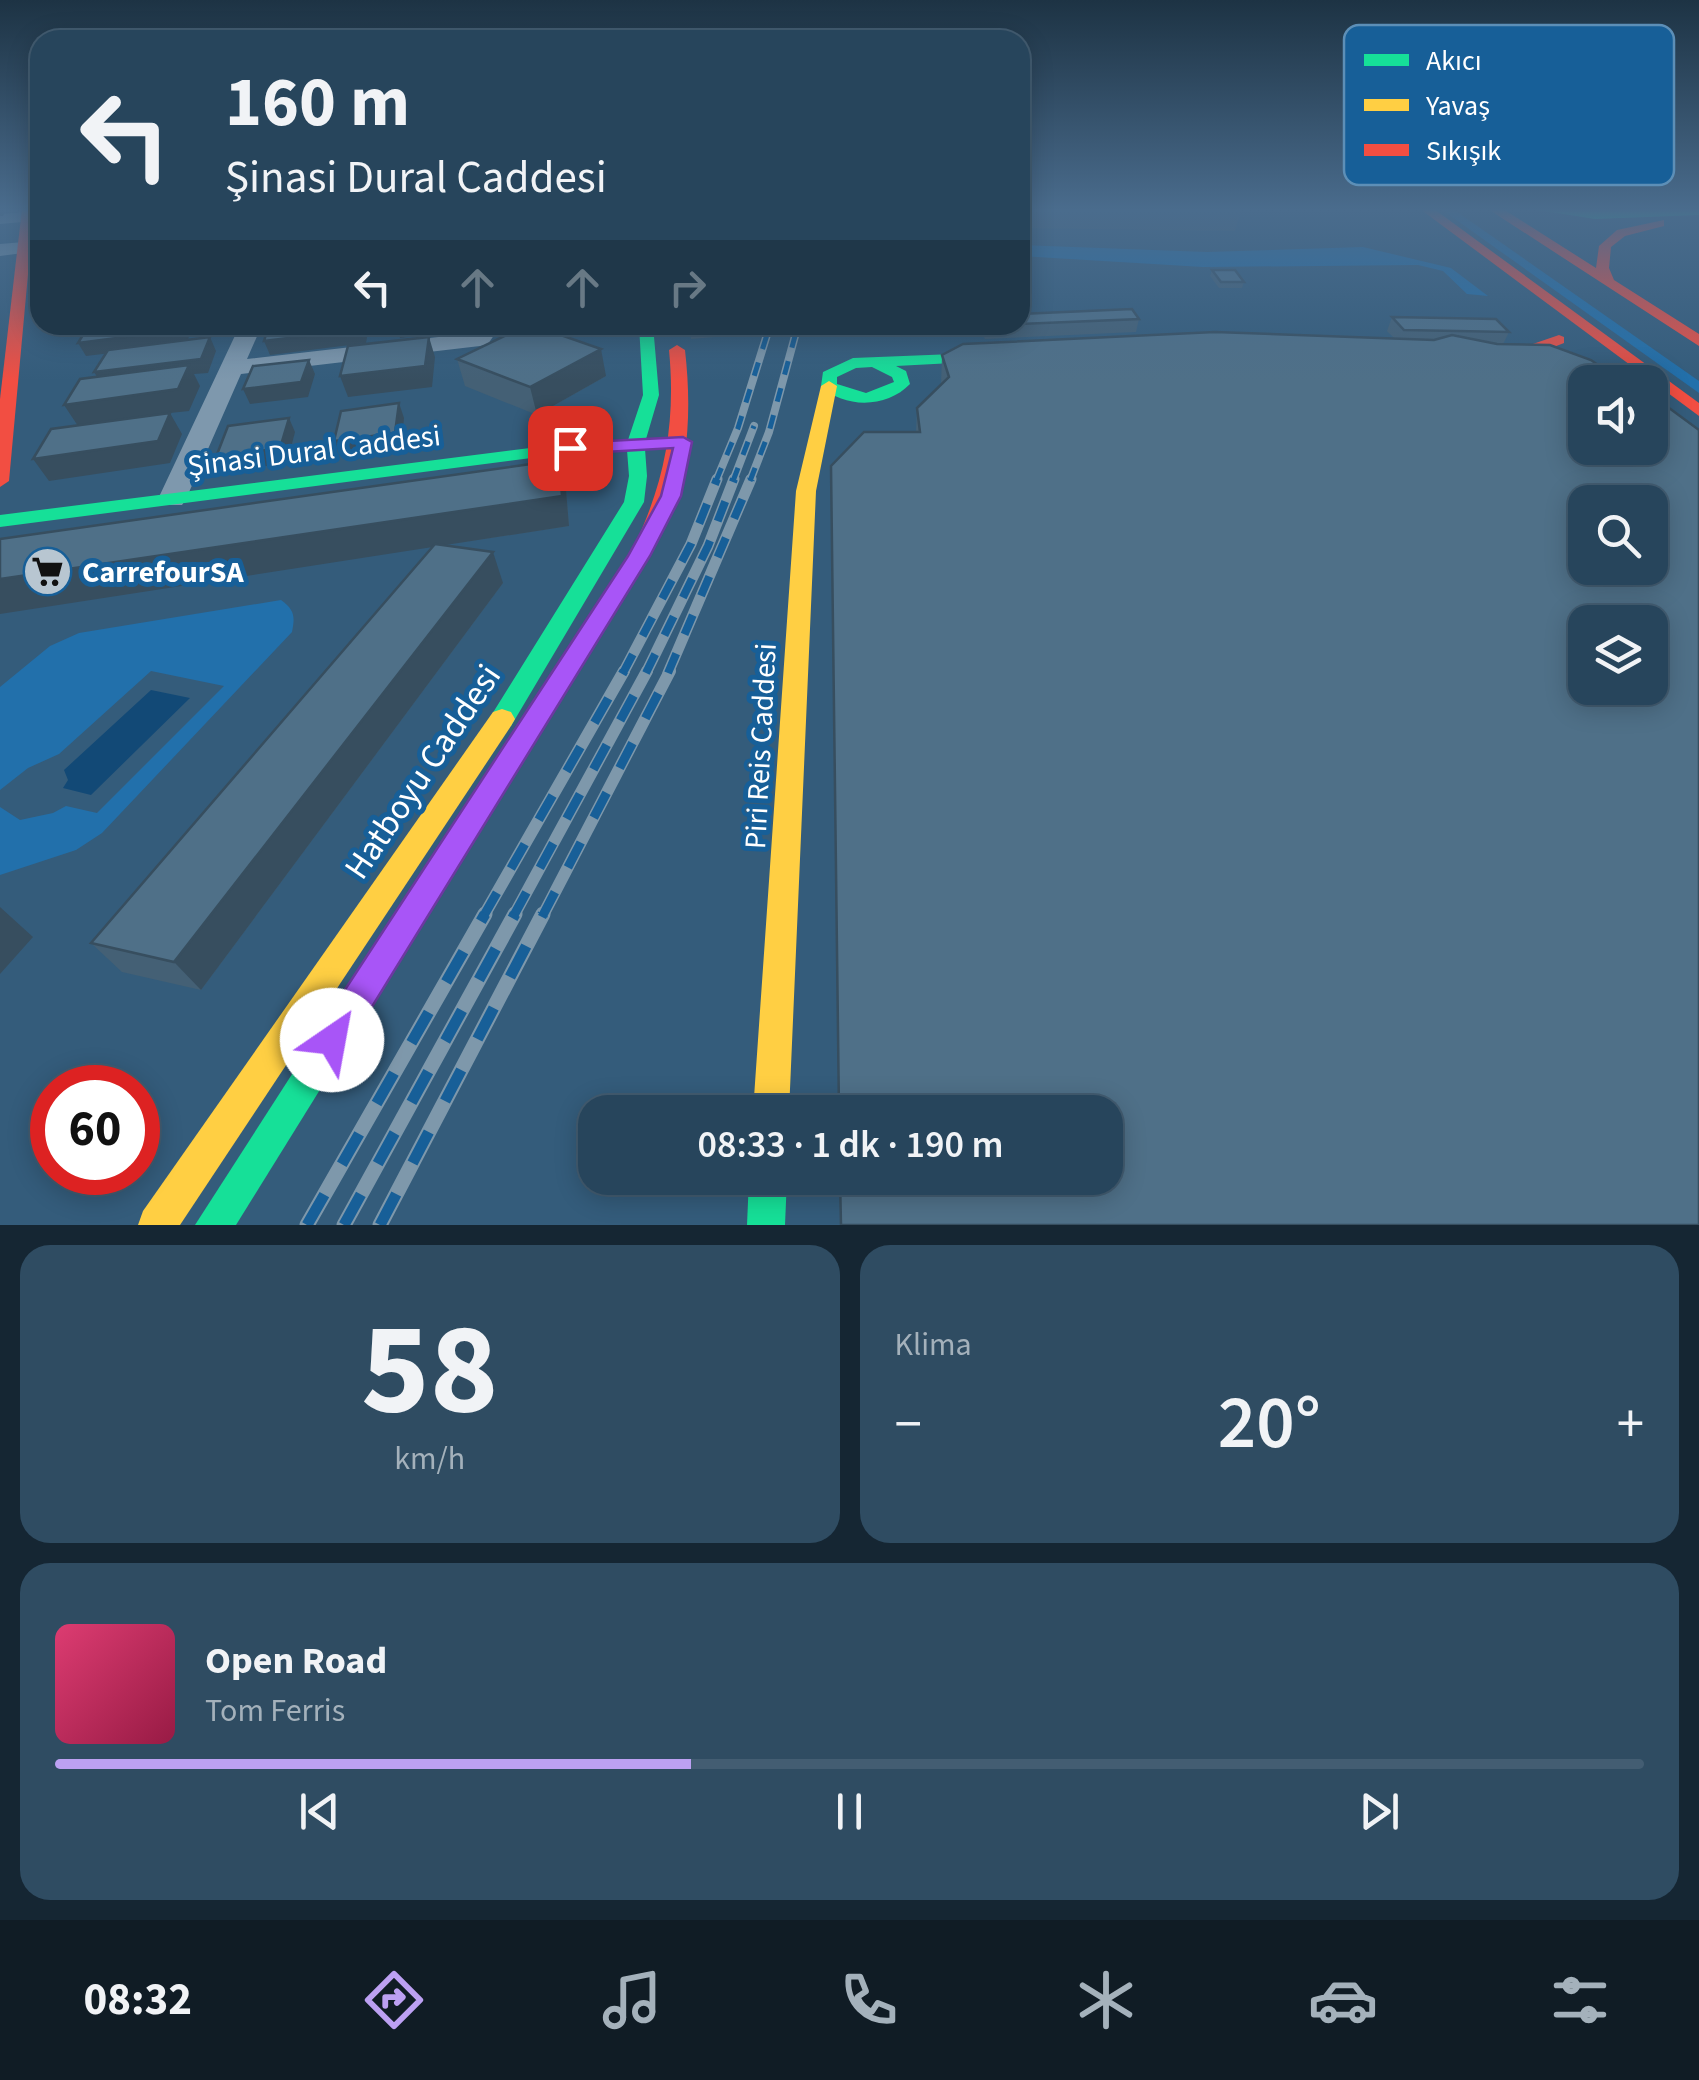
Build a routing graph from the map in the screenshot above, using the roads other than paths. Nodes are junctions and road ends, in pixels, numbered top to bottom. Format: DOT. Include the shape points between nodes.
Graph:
graph roads {
  1 [pos="24,266"];
  2 [pos="1491,266"];
  3 [pos="1557,266"];
  4 [pos="1581,266"];
  5 [pos="1603,266"];
  6 [pos="1608,284"];
  7 [pos="9,302"];
  8 [pos="1531,318"];
  9 [pos="246,335"];
  10 [pos="464,335"];
  11 [pos="647,335"];
  12 [pos="674,335"];
  13 [pos="1691,350"];
  14 [pos="1563,353"];
  15 [pos="1026,356"];
  16 [pos="1455,356"];
  17 [pos="866,357"];
  18 [pos="1510,358"];
  19 [pos="950,360"];
  20 [pos="231,368"];
  21 [pos="831,368"];
  22 [pos="893,393"];
  23 [pos="1699,411"];
  24 [pos="864,421"];
  25 [pos="3,427"];
  26 [pos="683,442"];
  27 [pos="635,444"];
  28 [pos="842,446"];
  29 [pos="0,481"];
  30 [pos="806,491"];
  31 [pos="172,499"];
  32 [pos="0,521"];
  33 [pos="630,571"];
  34 [pos="438,874"];
  35 [pos="773,1095"];
  36 [pos="767,1195"];
  37 [pos="158,1225"];
  38 [pos="214,1225"];
  39 [pos="766,1225"];
  1 -- 7 [label="main road"];
  2 -- 23 [label="main road"];
  3 -- 13 [label="main road"];
  4 -- 6 [label="main road"];
  5 -- 6 [label="main road"];
  6 -- 13 [label="main road"];
  7 -- 25 [label="main road"];
  8 -- 14 [label="main road"];
  9 -- 20 [label="street"];
  10 -- 20 [label="street"];
  11 -- 27 [label="main road, Hatboyu Caddesi" via="651,395"];
  12 -- 26 [label="main road"];
  14 -- 18 [label="street"];
  15 -- 19 [label="main road"];
  16 -- 18 [label="main road"];
  17 -- 19 [label="main road"];
  17 -- 21 [label="main road"];
  17 -- 22 [label="main road" via="900,374 902,384"];
  19 -- 22 [label="main road"];
  20 -- 31 [label="street"];
  21 -- 22 [label="main road" via="856,398"];
  21 -- 30 [label="main road, Piri Reis Caddesi"];
  22 -- 24 [label="main road"];
  25 -- 29 [label="main road"];
  26 -- 27 [label="main road, Şinasi Dural Caddesi"];
  26 -- 33 [label="main road" via="671,496"];
  27 -- 31 [label="main road, Şinasi Dural Caddesi"];
  27 -- 37 [label="main road, Hatboyu Caddesi" via="634,502 617,535 515,700"];
  28 -- 30 [label="main road"];
  30 -- 35 [label="main road, Piri Reis Caddesi"];
  31 -- 32 [label="main road, Şinasi Dural Caddesi"];
  34 -- 38 [label="main road"];
  36 -- 39 [label="main road"];
}
